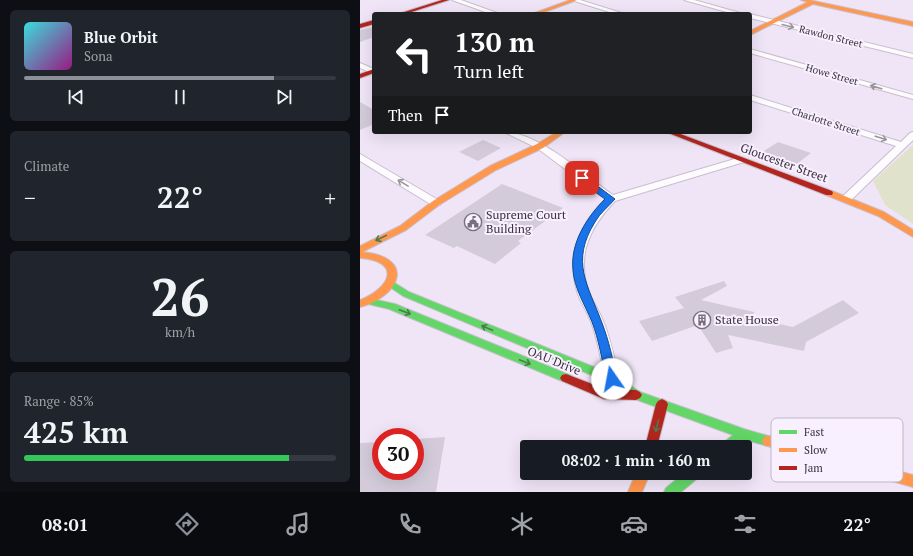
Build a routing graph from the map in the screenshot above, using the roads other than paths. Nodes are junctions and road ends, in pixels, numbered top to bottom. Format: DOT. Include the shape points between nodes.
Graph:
graph roads {
  1 [pos="435,0"];
  2 [pos="447,0"];
  3 [pos="455,0"];
  4 [pos="574,0"];
  5 [pos="687,0"];
  6 [pos="810,1"];
  7 [pos="396,12"];
  8 [pos="407,12"];
  9 [pos="491,12"];
  10 [pos="540,12"];
  11 [pos="615,12"];
  12 [pos="733,12"];
  13 [pos="752,17"];
  14 [pos="372,20"];
  15 [pos="772,22"];
  16 [pos="360,23"];
  17 [pos="372,23"];
  18 [pos="913,24"];
  19 [pos="360,26"];
  20 [pos="752,32"];
  21 [pos="752,52"];
  22 [pos="913,56"];
  23 [pos="360,65"];
  24 [pos="372,70"];
  25 [pos="372,72"];
  26 [pos="360,76"];
  27 [pos="913,97"];
  28 [pos="752,98"];
  29 [pos="513,134"];
  30 [pos="559,134"];
  31 [pos="674,134"];
  32 [pos="913,135"];
  33 [pos="902,145"];
  34 [pos="540,146"];
  35 [pos="360,157"];
  36 [pos="740,160"];
  37 [pos="846,198"];
  38 [pos="610,199"];
  39 [pos="436,203"];
  40 [pos="403,228"];
  41 [pos="913,234"];
  42 [pos="393,244"];
  43 [pos="360,250"];
  44 [pos="360,255"];
  45 [pos="390,283"];
  46 [pos="364,303"];
  47 [pos="612,379"];
  48 [pos="604,394"];
  49 [pos="636,395"];
  50 [pos="662,404"];
  51 [pos="744,434"];
  52 [pos="653,440"];
  53 [pos="736,440"];
  54 [pos="771,442"];
  55 [pos="903,478"];
  56 [pos="641,480"];
  57 [pos="686,480"];
  58 [pos="913,481"];
  59 [pos="634,492"];
  60 [pos="671,492"];
  1 -- 7 [label="main road"];
  2 -- 8 [label="main road"];
  3 -- 9 [label="street"];
  4 -- 10 [label="main road"];
  4 -- 11 [label="street"];
  5 -- 12 [label="street"];
  6 -- 15 [label="main road"];
  6 -- 18 [label="main road"];
  13 -- 15 [label="street, Rawdon Street"];
  14 -- 16 [label="main road"];
  15 -- 20 [label="main road"];
  15 -- 22 [label="street, Rawdon Street, one-way"];
  17 -- 19 [label="main road"];
  27 -- 21 [label="street, Howe Street, one-way"];
  23 -- 24 [label="street"];
  25 -- 26 [label="main road"];
  28 -- 33 [label="street, Charlotte Street, one-way"];
  29 -- 34 [label="street"];
  30 -- 34 [label="main road"];
  31 -- 36 [label="main road, Gloucester Street"];
  32 -- 33 [label="street"];
  33 -- 37 [label="street"];
  34 -- 38 [label="street"];
  34 -- 39 [label="main road" via="493,168"];
  39 -- 35 [label="street, one-way"];
  36 -- 37 [label="main road, Gloucester Street"];
  36 -- 38 [label="street"];
  37 -- 41 [label="main road, Gloucester Street" via="881,214"];
  38 -- 47 [label="street" via="590,222 583,237 577,270 583,292 597,322"];
  39 -- 40 [label="main road"];
  40 -- 42 [label="main road"];
  40 -- 43 [label="main road, one-way"];
  44 -- 45 [label="main road" via="386,258 393,274"];
  45 -- 46 [label="main road" via="378,296"];
  47 -- 45 [label="main road, OAU Drive, one-way" via="406,294"];
  46 -- 48 [label="main road, OAU Drive, one-way" via="391,306"];
  47 -- 48 [label="street"];
  47 -- 49 [label="main road, OAU Drive"];
  48 -- 49 [label="main road, OAU Drive"];
  49 -- 50 [label="main road"];
  50 -- 51 [label="main road"];
  50 -- 52 [label="main road, one-way"];
  51 -- 53 [label="main road"];
  51 -- 54 [label="main road"];
  55 -- 58 [label="main road"];
  56 -- 59 [label="main road"];
  57 -- 60 [label="main road"];
}
